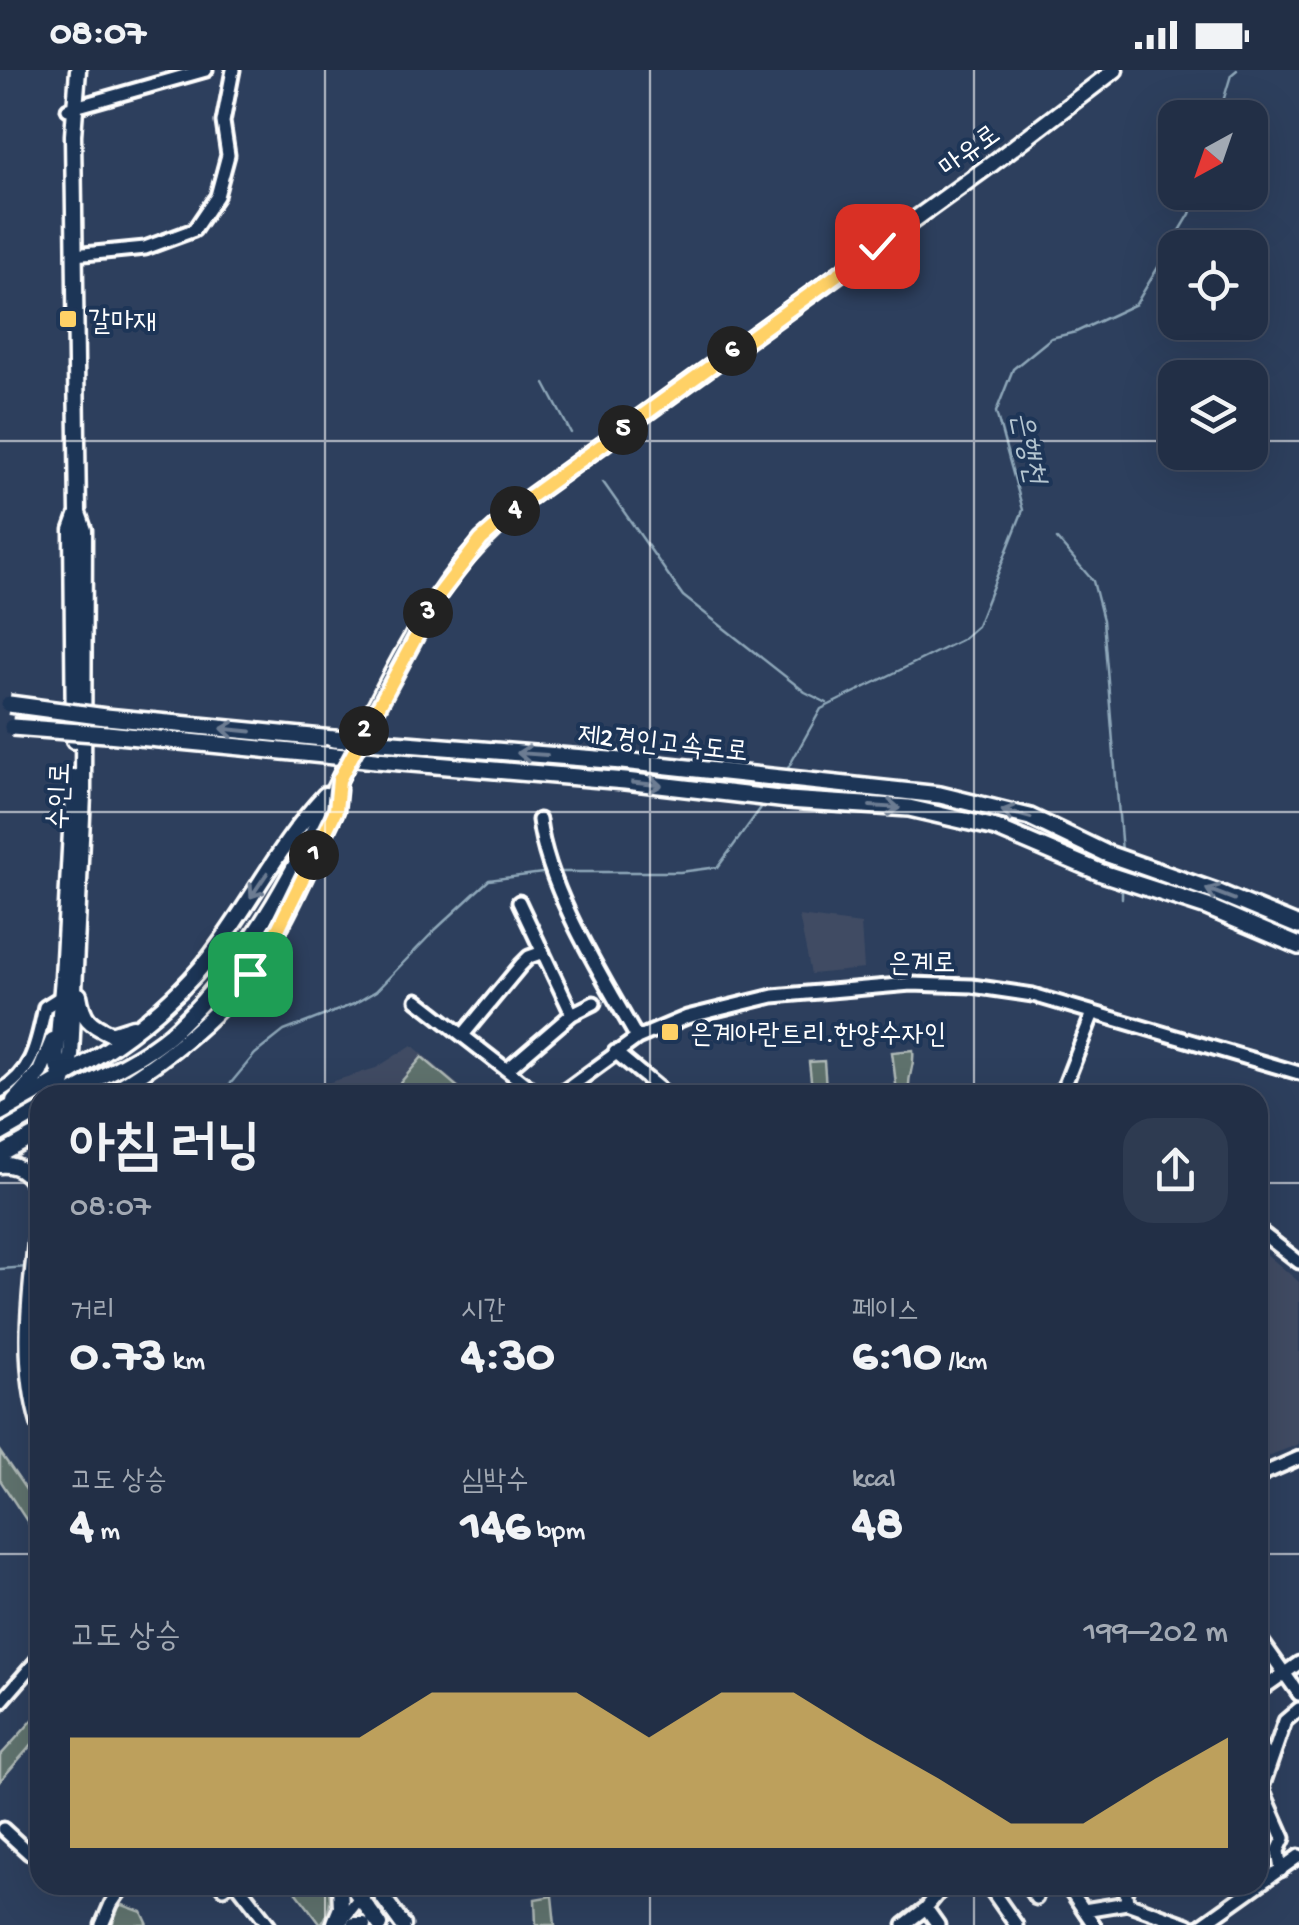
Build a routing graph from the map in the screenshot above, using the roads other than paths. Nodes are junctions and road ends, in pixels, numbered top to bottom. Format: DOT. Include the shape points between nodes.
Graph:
graph roads {
  1 [pos="78,70"];
  2 [pos="206,70"];
  3 [pos="233,70"];
  4 [pos="1115,70"];
  5 [pos="71,109"];
  6 [pos="74,255"];
  7 [pos="78,512"];
  8 [pos="4,703"];
  9 [pos="6,727"];
  10 [pos="339,780"];
  11 [pos="539,820"];
  12 [pos="519,902"];
  13 [pos="1299,926"];
  14 [pos="1299,946"];
  15 [pos="542,952"];
  16 [pos="75,958"];
  17 [pos="61,998"];
  18 [pos="417,1000"];
  19 [pos="594,1002"];
  20 [pos="1093,1013"];
  21 [pos="572,1014"];
  22 [pos="143,1024"];
  23 [pos="59,1025"];
  24 [pos="463,1035"];
  25 [pos="637,1038"];
  26 [pos="615,1052"];
  27 [pos="508,1069"];
  28 [pos="1299,1073"];
  29 [pos="62,1085"];
  30 [pos="64,1085"];
  31 [pos="69,1085"];
  32 [pos="74,1085"];
  33 [pos="122,1085"];
  34 [pos="527,1085"];
  35 [pos="571,1085"];
  36 [pos="655,1085"];
  37 [pos="1065,1085"];
  38 [pos="0,1091"];
  39 [pos="30,1102"];
  40 [pos="3,1111"];
  41 [pos="30,1117"];
  42 [pos="0,1134"];
  43 [pos="30,1138"];
  44 [pos="0,1155"];
  45 [pos="0,1165"];
  46 [pos="30,1179"];
  47 [pos="1268,1238"];
  48 [pos="1299,1262"];
  49 [pos="30,1316"];
  50 [pos="30,1383"];
  51 [pos="1297,1461"];
  52 [pos="1268,1472"];
  53 [pos="1268,1651"];
  54 [pos="1299,1663"];
  55 [pos="30,1668"];
  56 [pos="1284,1674"];
  57 [pos="1268,1685"];
  58 [pos="1299,1694"];
  59 [pos="0,1703"];
  60 [pos="1299,1709"];
  61 [pos="1268,1758"];
  62 [pos="1271,1762"];
  63 [pos="1268,1768"];
  64 [pos="1268,1803"];
  65 [pos="3,1829"];
  66 [pos="30,1852"];
  67 [pos="1299,1856"];
  68 [pos="1281,1870"];
  69 [pos="1268,1879"];
  70 [pos="117,1895"];
  71 [pos="246,1895"];
  72 [pos="341,1895"];
  73 [pos="359,1895"];
  74 [pos="367,1895"];
  75 [pos="372,1895"];
  76 [pos="936,1895"];
  77 [pos="995,1895"];
  78 [pos="1034,1895"];
  79 [pos="1073,1895"];
  80 [pos="1126,1895"];
  81 [pos="1245,1895"];
  82 [pos="1036,1898"];
  83 [pos="1127,1903"];
  84 [pos="926,1908"];
  85 [pos="1084,1910"];
  86 [pos="102,1925"];
  87 [pos="269,1925"];
  88 [pos="336,1925"];
  89 [pos="354,1925"];
  90 [pos="362,1925"];
  91 [pos="380,1925"];
  92 [pos="404,1925"];
  93 [pos="904,1925"];
  94 [pos="938,1925"];
  95 [pos="1016,1925"];
  96 [pos="1094,1925"];
  97 [pos="1188,1925"];
  98 [pos="1202,1925"];
  1 -- 5 [label="main road, 수인로"];
  2 -- 5 [label="street"];
  3 -- 6 [label="street" via="223,122 228,154 217,196 194,230 145,248"];
  4 -- 10 [label="main road, 마유로" via="530,497 481,540 438,596"];
  5 -- 6 [label="main road, 수인로"];
  6 -- 7 [label="main road, 수인로"];
  7 -- 16 [label="main road, 수인로" via="84,530 83,760"];
  7 -- 17 [label="main road, 수인로" via="72,530 74,791"];
  13 -- 8 [label="highway, 제2경인고속도로, one-way, bridge" via="1105,853 1030,817 940,795"];
  9 -- 14 [label="highway, 제2경인고속도로, one-way, bridge" via="908,808 996,828"];
  10 -- 22 [label="main road, one-way" via="301,820 207,960"];
  10 -- 32 [label="main road, 마유로" via="266,918 202,1001 141,1053"];
  10 -- 33 [label="main road" via="336,810 250,974 178,1046"];
  11 -- 25 [label="street" via="543,850 563,897"];
  12 -- 15 [label="street"];
  15 -- 21 [label="street"];
  15 -- 24 [label="street" via="529,957"];
  16 -- 22 [label="main road" via="82,1016 90,1025 111,1034"];
  16 -- 30 [label="main road, 수인로"];
  17 -- 23 [label="main road, 수인로"];
  17 -- 38 [label="street" via="46,1007 33,1060"];
  18 -- 24 [label="street"];
  19 -- 21 [label="street"];
  20 -- 25 [label="street, 은계로" via="1000,990 911,984 738,1002"];
  20 -- 28 [label="street, 은계로"];
  20 -- 37 [label="street"];
  21 -- 27 [label="street"];
  22 -- 31 [label="main road"];
  23 -- 29 [label="main road, 수인로"];
  23 -- 40 [label="main road" via="40,1072"];
  24 -- 27 [label="street"];
  25 -- 26 [label="street, 은계로"];
  26 -- 35 [label="street, 은계로"];
  26 -- 36 [label="street"];
  27 -- 34 [label="street"];
  39 -- 40 [label="main road"];
  41 -- 42 [label="main road"];
  43 -- 44 [label="main road"];
  45 -- 46 [label="main road"];
  47 -- 48 [label="street"];
  49 -- 50 [label="main road"];
  51 -- 52 [label="street"];
  53 -- 56 [label="street"];
  54 -- 56 [label="street"];
  55 -- 59 [label="street"];
  56 -- 57 [label="street"];
  56 -- 58 [label="street"];
  60 -- 62 [label="street" via="1284,1721"];
  61 -- 62 [label="street"];
  62 -- 63 [label="street"];
  64 -- 68 [label="street" via="1284,1838"];
  65 -- 66 [label="street"];
  67 -- 68 [label="street"];
  68 -- 69 [label="street"];
  70 -- 86 [label="street"];
  71 -- 87 [label="street"];
  72 -- 88 [label="main road"];
  73 -- 88 [label="street"];
  74 -- 91 [label="main road"];
  75 -- 92 [label="main road"];
  76 -- 84 [label="street"];
  77 -- 95 [label="street"];
  78 -- 82 [label="street"];
  79 -- 85 [label="street"];
  80 -- 83 [label="street"];
  81 -- 98 [label="street"];
  83 -- 85 [label="street"];
  83 -- 97 [label="street"];
  84 -- 93 [label="street"];
  84 -- 94 [label="street"];
  85 -- 96 [label="street"];
  89 -- 90 [label="main road"];
}
